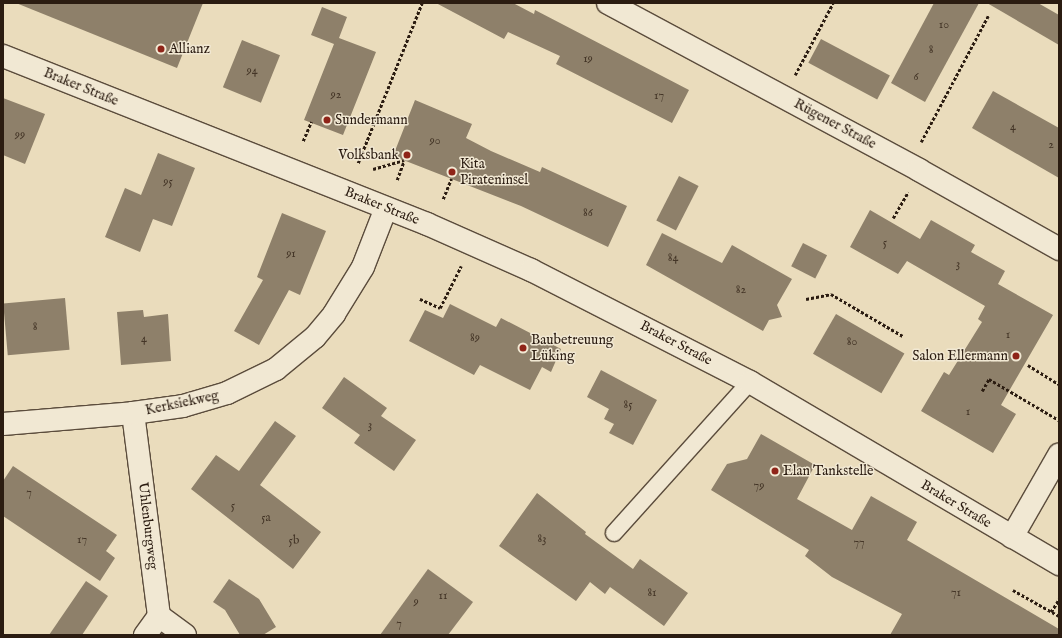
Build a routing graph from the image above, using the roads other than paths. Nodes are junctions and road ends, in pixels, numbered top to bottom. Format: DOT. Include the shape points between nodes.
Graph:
graph roads {
  1 [pos="608,3"];
  2 [pos="3,56"];
  3 [pos="386,208"];
  4 [pos="1059,249"];
  5 [pos="750,382"];
  6 [pos="133,413"];
  7 [pos="3,424"];
  8 [pos="1059,454"];
  9 [pos="614,534"];
  10 [pos="1012,537"];
  11 [pos="1059,564"];
  12 [pos="160,616"];
  13 [pos="145,635"];
  14 [pos="185,635"];
  1 -- 4 [label="street, Rügener Straße" via="783,96"];
  2 -- 3 [label="street, Braker Straße"];
  3 -- 5 [label="street, Braker Straße" via="472,244 592,300"];
  3 -- 6 [label="street, Kerksiekweg" via="354,284 334,314 304,346 276,369 227,393 183,406"];
  5 -- 9 [label="lane"];
  5 -- 10 [label="street, Braker Straße"];
  6 -- 7 [label="street, Kerksiekweg"];
  6 -- 12 [label="street, Uhlenburgweg"];
  8 -- 10 [label="street"];
  10 -- 11 [label="street, Braker Straße"];
  12 -- 13 [label="street"];
  12 -- 14 [label="street"];
}
